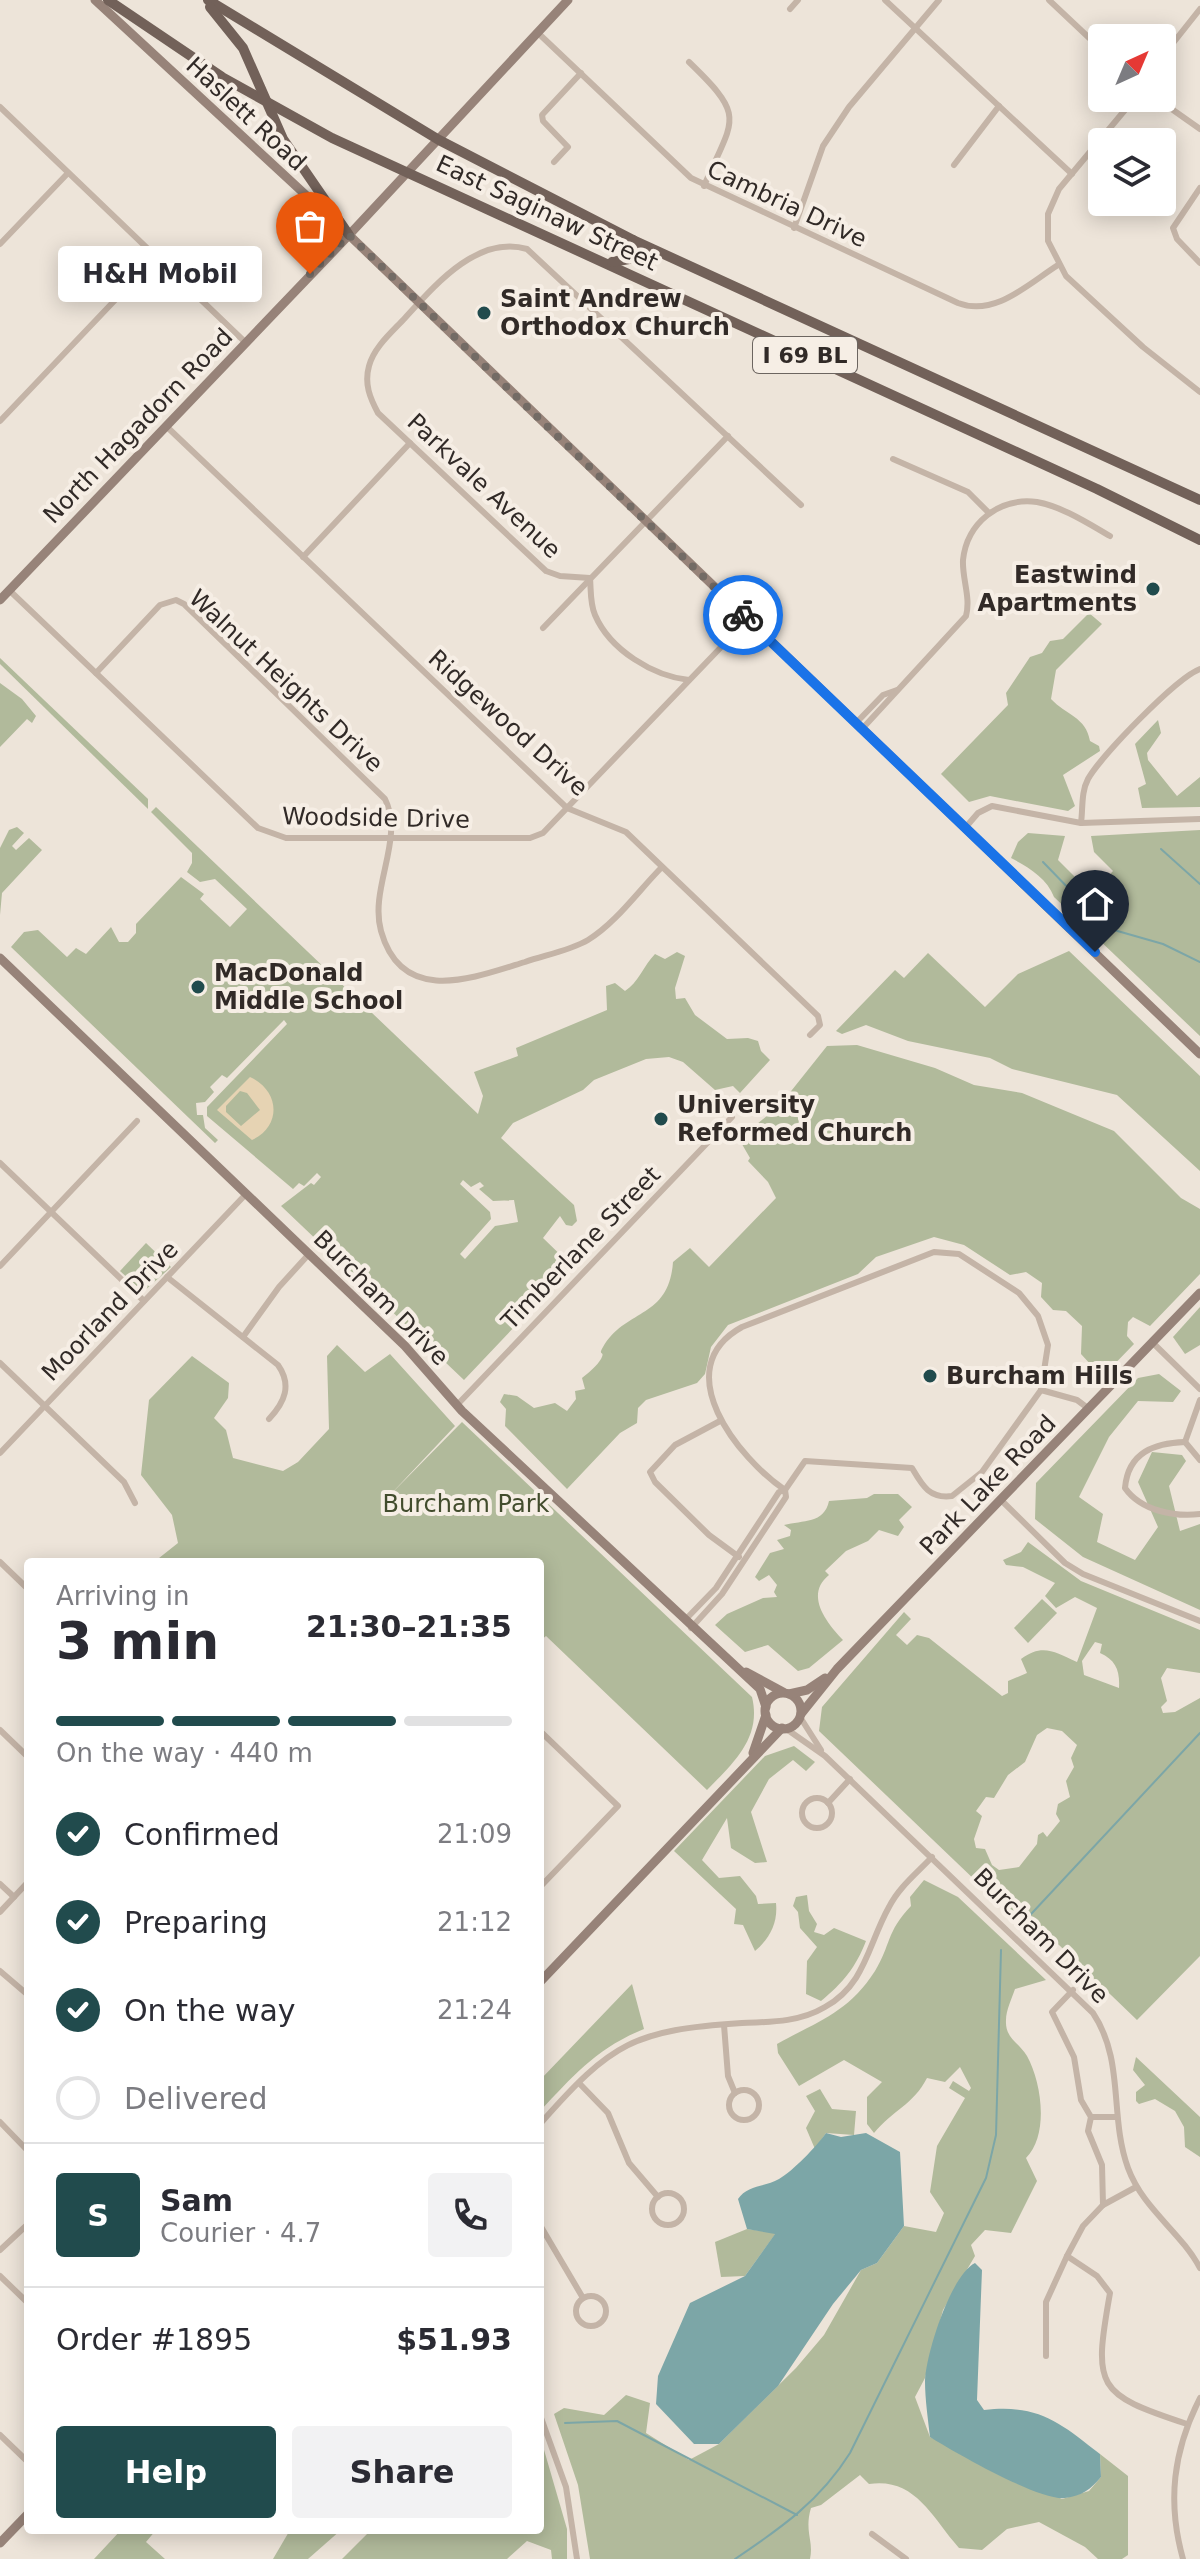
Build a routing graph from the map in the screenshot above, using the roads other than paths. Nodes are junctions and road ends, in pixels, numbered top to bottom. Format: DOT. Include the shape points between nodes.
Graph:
graph roads {
  1 [pos="95,0"];
  2 [pos="108,0"];
  3 [pos="205,0"];
  4 [pos="568,0"];
  5 [pos="798,0"];
  6 [pos="885,0"];
  7 [pos="939,0"];
  8 [pos="1049,0"];
  9 [pos="790,9"];
  10 [pos="1200,9"];
  11 [pos="915,27"];
  12 [pos="537,32"];
  13 [pos="1088,37"];
  14 [pos="1176,39"];
  15 [pos="689,62"];
  16 [pos="581,73"];
  17 [pos="266,103"];
  18 [pos="999,106"];
  19 [pos="0,107"];
  20 [pos="1123,112"];
  21 [pos="1176,112"];
  22 [pos="1200,129"];
  23 [pos="439,140"];
  24 [pos="554,162"];
  25 [pos="954,165"];
  26 [pos="409,172"];
  27 [pos="68,173"];
  28 [pos="1072,174"];
  29 [pos="704,186"];
  30 [pos="1200,188"];
  31 [pos="794,228"];
  32 [pos="349,235"];
  33 [pos="633,240"];
  34 [pos="0,244"];
  35 [pos="156,257"];
  36 [pos="606,262"];
  37 [pos="1200,263"];
  38 [pos="1058,265"];
  39 [pos="418,303"];
  40 [pos="245,342"];
  41 [pos="1200,392"];
  42 [pos="0,421"];
  43 [pos="166,426"];
  44 [pos="728,436"];
  45 [pos="410,443"];
  46 [pos="893,459"];
  47 [pos="1200,500"];
  48 [pos="801,505"];
  49 [pos="989,513"];
  50 [pos="645,521"];
  51 [pos="1110,536"];
  52 [pos="1200,540"];
  53 [pos="303,557"];
  54 [pos="590,578"];
  55 [pos="9,590"];
  56 [pos="0,600"];
  57 [pos="747,620"];
  58 [pos="543,628"];
  59 [pos="1200,669"];
  60 [pos="96,673"];
  61 [pos="689,680"];
  62 [pos="859,726"];
  63 [pos="567,808"];
  64 [pos="1200,819"];
  65 [pos="1081,823"];
  66 [pos="965,828"];
  67 [pos="389,837"];
  68 [pos="662,867"];
  69 [pos="0,958"];
  70 [pos="810,1035"];
  71 [pos="1200,1054"];
  72 [pos="732,1117"];
  73 [pos="137,1121"];
  74 [pos="0,1163"];
  75 [pos="246,1194"];
  76 [pos="52,1212"];
  77 [pos="309,1254"];
  78 [pos="0,1266"];
  79 [pos="167,1277"];
  80 [pos="1200,1293"];
  81 [pos="144,1301"];
  82 [pos="243,1337"];
  83 [pos="1153,1343"];
  84 [pos="0,1363"];
  85 [pos="1200,1389"];
  86 [pos="1041,1390"];
  87 [pos="1200,1400"];
  88 [pos="457,1405"];
  89 [pos="45,1406"];
  90 [pos="1089,1409"];
  91 [pos="269,1419"];
  92 [pos="720,1421"];
  93 [pos="1185,1442"];
  94 [pos="0,1453"];
  95 [pos="1200,1460"];
  96 [pos="785,1490"];
  97 [pos="1002,1501"];
  98 [pos="135,1503"];
  99 [pos="1200,1514"];
  100 [pos="737,1556"];
  101 [pos="744,1561"];
  102 [pos="0,1562"];
  103 [pos="24,1585"];
  104 [pos="1200,1621"];
  105 [pos="687,1625"];
  106 [pos="734,1666"];
  107 [pos="837,1669"];
  108 [pos="787,1694"];
  109 [pos="766,1711"];
  110 [pos="800,1715"];
  111 [pos="784,1728"];
  112 [pos="0,1730"];
  113 [pos="544,1738"];
  114 [pos="24,1753"];
  115 [pos="825,1756"];
  116 [pos="752,1757"];
  117 [pos="850,1779"];
  118 [pos="828,1803"];
  119 [pos="932,1857"];
  120 [pos="544,1883"];
  121 [pos="0,1884"];
  122 [pos="24,1886"];
  123 [pos="14,1897"];
  124 [pos="0,1912"];
  125 [pos="0,1971"];
  126 [pos="544,1978"];
  127 [pos="1073,1990"];
  128 [pos="24,1992"];
  129 [pos="724,2025"];
  130 [pos="579,2083"];
  131 [pos="735,2093"];
  132 [pos="1091,2117"];
  133 [pos="1117,2117"];
  134 [pos="544,2120"];
  135 [pos="0,2122"];
  136 [pos="24,2147"];
  137 [pos="1136,2187"];
  138 [pos="658,2197"];
  139 [pos="1103,2205"];
  140 [pos="24,2228"];
  141 [pos="544,2232"];
  142 [pos="0,2250"];
  143 [pos="1067,2256"];
  144 [pos="1200,2268"];
  145 [pos="0,2276"];
  146 [pos="583,2298"];
  147 [pos="24,2299"];
  148 [pos="1046,2356"];
  149 [pos="1200,2398"];
  150 [pos="1187,2424"];
  151 [pos="544,2426"];
  152 [pos="0,2435"];
  153 [pos="24,2458"];
  154 [pos="24,2518"];
  155 [pos="872,2534"];
  156 [pos="0,2543"];
  157 [pos="577,2559"];
  158 [pos="906,2559"];
  159 [pos="1183,2559"];
  1 -- 32 [label="street, Haslett Road"];
  2 -- 17 [label="main road, East Saginaw Street / I 69 BL"];
  3 -- 17 [label="main road" via="243,48"];
  3 -- 23 [label="main road, East Saginaw Street / I 69 BL"];
  4 -- 12 [label="street, North Hagadorn Road"];
  5 -- 9 [label="street"];
  6 -- 11 [label="street"];
  7 -- 11 [label="street"];
  8 -- 13 [label="street"];
  10 -- 14 [label="street"];
  11 -- 18 [label="street"];
  11 -- 31 [label="street" via="823,146"];
  12 -- 16 [label="street, Cambria Drive"];
  12 -- 23 [label="street, North Hagadorn Road"];
  15 -- 29 [label="street" via="723,94 729,108 727,132"];
  16 -- 24 [label="street" via="542,115 568,147"];
  16 -- 29 [label="street, Cambria Drive"];
  17 -- 26 [label="main road, East Saginaw Street / I 69 BL"];
  17 -- 32 [label="main road" via="299,166"];
  18 -- 25 [label="street"];
  18 -- 28 [label="street"];
  19 -- 27 [label="street"];
  20 -- 28 [label="street"];
  21 -- 22 [label="street"];
  23 -- 26 [label="street, North Hagadorn Road"];
  23 -- 33 [label="main road, East Saginaw Street / I 69 BL"];
  26 -- 32 [label="street, North Hagadorn Road"];
  26 -- 36 [label="main road, East Saginaw Street / I 69 BL"];
  27 -- 34 [label="street"];
  27 -- 35 [label="street"];
  28 -- 38 [label="street" via="1048,214 1048,241"];
  29 -- 31 [label="street, Cambria Drive"];
  30 -- 37 [label="street" via="1173,228"];
  31 -- 38 [label="street, Cambria Drive" via="977,308 1001,302"];
  32 -- 39 [label="street, Haslett Road"];
  32 -- 40 [label="street, North Hagadorn Road"];
  33 -- 36 [label="main road" via="629,259"];
  33 -- 47 [label="main road, East Saginaw Street / I 69 BL"];
  35 -- 40 [label="street"];
  35 -- 42 [label="street"];
  36 -- 52 [label="main road, East Saginaw Street / I 69 BL"];
  38 -- 41 [label="street" via="1143,347"];
  39 -- 44 [label="street, Parkvale Avenue" via="472,257 502,246 527,249"];
  39 -- 45 [label="street, Parkvale Avenue" via="372,357 366,381 378,413"];
  39 -- 50 [label="street, Haslett Road"];
  40 -- 43 [label="street, North Hagadorn Road"];
  43 -- 53 [label="street, Ridgewood Drive"];
  43 -- 55 [label="street, North Hagadorn Road"];
  44 -- 48 [label="street, Parkvale Avenue"];
  44 -- 50 [label="street"];
  45 -- 53 [label="street"];
  45 -- 54 [label="street, Parkvale Avenue" via="546,571"];
  46 -- 49 [label="street" via="968,492"];
  49 -- 51 [label="street" via="1036,502"];
  49 -- 62 [label="street" via="970,536 963,559 966,616 897,690 883,695"];
  50 -- 54 [label="street"];
  50 -- 57 [label="street, Haslett Road"];
  53 -- 63 [label="street, Ridgewood Drive"];
  54 -- 58 [label="street"];
  54 -- 61 [label="street" via="594,614 604,629 645,668"];
  55 -- 56 [label="street, North Hagadorn Road"];
  55 -- 60 [label="street, Woodside Drive"];
  57 -- 61 [label="street, Woodside Drive"];
  57 -- 62 [label="street, Haslett Road"];
  59 -- 65 [label="street" via="1176,683 1094,770 1084,791"];
  60 -- 67 [label="street, Woodside Drive" via="266,833 286,838"];
  60 -- 67 [label="street, Walnut Heights Drive" via="160,605 176,600 184,604 376,788 390,809"];
  61 -- 63 [label="street, Woodside Drive"];
  62 -- 66 [label="street, Haslett Road"];
  63 -- 67 [label="street, Woodside Drive" via="551,827 530,838"];
  63 -- 68 [label="street, Ridgewood Drive" via="621,829"];
  64 -- 65 [label="street"];
  65 -- 66 [label="street" via="992,806"];
  66 -- 71 [label="street, Haslett Road"];
  67 -- 68 [label="street, Walnut Heights Drive" via="381,930 400,964 430,981 470,979 588,940"];
  68 -- 70 [label="street, Ridgewood Drive" via="818,1016 820,1025"];
  69 -- 75 [label="street, Burcham Drive"];
  72 -- 88 [label="street, Timberlane Street"];
  73 -- 76 [label="street"];
  74 -- 76 [label="street"];
  75 -- 77 [label="street, Burcham Drive"];
  75 -- 79 [label="street, Moorland Drive"];
  76 -- 78 [label="street"];
  76 -- 81 [label="street"];
  77 -- 82 [label="street"];
  77 -- 88 [label="street, Burcham Drive" via="405,1346"];
  79 -- 81 [label="street, Moorland Drive"];
  79 -- 82 [label="street"];
  80 -- 83 [label="street, Park Lake Road"];
  81 -- 89 [label="street, Moorland Drive"];
  82 -- 91 [label="street" via="278,1365 285,1378 285,1399"];
  83 -- 85 [label="street"];
  83 -- 90 [label="street, Park Lake Road"];
  84 -- 89 [label="street"];
  86 -- 90 [label="street"];
  86 -- 92 [label="street" via="1048,1345 1030,1303 959,1254 934,1252 733,1332 717,1352 711,1372 712,1404"];
  86 -- 96 [label="street" via="988,1464 952,1496 934,1496 912,1468 805,1461"];
  87 -- 93 [label="street"];
  88 -- 105 [label="street, Burcham Drive"];
  89 -- 94 [label="street, Moorland Drive"];
  89 -- 98 [label="street" via="124,1482"];
  90 -- 97 [label="street, Park Lake Road"];
  92 -- 96 [label="street" via="760,1470"];
  92 -- 100 [label="street" via="675,1445 650,1472 709,1535"];
  93 -- 95 [label="street"];
  93 -- 99 [label="street" via="1157,1443 1143,1452 1125,1488 1136,1500 1177,1517"];
  96 -- 100 [label="street"];
  96 -- 101 [label="street" via="786,1497"];
  97 -- 104 [label="street" via="1083,1574"];
  97 -- 107 [label="street, Park Lake Road"];
  100 -- 101 [label="street"];
  100 -- 105 [label="street"];
  101 -- 105 [label="street" via="722,1594"];
  102 -- 103 [label="street"];
  105 -- 106 [label="street, Burcham Drive"];
  106 -- 108 [label="street, Burcham Drive"];
  106 -- 109 [label="street, Burcham Drive" via="763,1694"];
  107 -- 108 [label="street, Park Lake Road" via="807,1690"];
  107 -- 110 [label="street, Park Lake Road"];
  108 -- 109 [label="street" via="772,1697"];
  108 -- 110 [label="street" via="799,1702"];
  109 -- 111 [label="street" via="774,1726"];
  109 -- 116 [label="street"];
  110 -- 111 [label="street"];
  110 -- 115 [label="street, Burcham Drive"];
  111 -- 115 [label="street, Burcham Drive"];
  111 -- 116 [label="street"];
  112 -- 114 [label="street"];
  113 -- 120 [label="street" via="618,1806"];
  115 -- 117 [label="street, Burcham Drive"];
  116 -- 126 [label="street"];
  117 -- 118 [label="street"];
  117 -- 119 [label="street, Burcham Drive"];
  118 -- 118 [label="street" via="809,1800 803,1808 806,1823 814,1828 827,1825 832,1811"];
  119 -- 127 [label="street, Burcham Drive"];
  119 -- 129 [label="street" via="894,1898 865,1965 841,1996 797,2018"];
  121 -- 123 [label="street"];
  122 -- 123 [label="street"];
  123 -- 124 [label="street"];
  125 -- 128 [label="street"];
  127 -- 132 [label="street" via="1052,2012 1074,2057 1081,2100"];
  127 -- 133 [label="street, Burcham Drive" via="1098,2021 1110,2047"];
  129 -- 130 [label="street" via="642,2037 604,2059"];
  129 -- 131 [label="street" via="728,2076"];
  130 -- 134 [label="street"];
  130 -- 138 [label="street" via="608,2113 629,2163"];
  131 -- 131 [label="street" via="728,2105 732,2116 743,2121 754,2117 759,2106 755,2095"];
  132 -- 133 [label="street"];
  132 -- 139 [label="street" via="1088,2131 1102,2165"];
  133 -- 137 [label="street, Burcham Drive"];
  135 -- 136 [label="street"];
  137 -- 139 [label="street"];
  137 -- 144 [label="street, Burcham Drive"];
  138 -- 138 [label="street" via="652,2207 655,2219 666,2225 677,2222 683,2211 680,2200 670,2194"];
  139 -- 143 [label="street" via="1083,2226"];
  140 -- 142 [label="street"];
  141 -- 146 [label="street"];
  143 -- 148 [label="street" via="1046,2302"];
  143 -- 150 [label="street" via="1097,2276 1110,2293 1102,2369 1115,2395 1129,2405"];
  145 -- 147 [label="street"];
  146 -- 146 [label="street" via="576,2307 578,2318 599,2324 606,2314 604,2303 595,2296"];
  149 -- 150 [label="street"];
  150 -- 159 [label="street" via="1173,2496"];
  151 -- 157 [label="street" via="561,2472"];
  152 -- 153 [label="street"];
  154 -- 156 [label="street"];
  155 -- 158 [label="street"];
}
